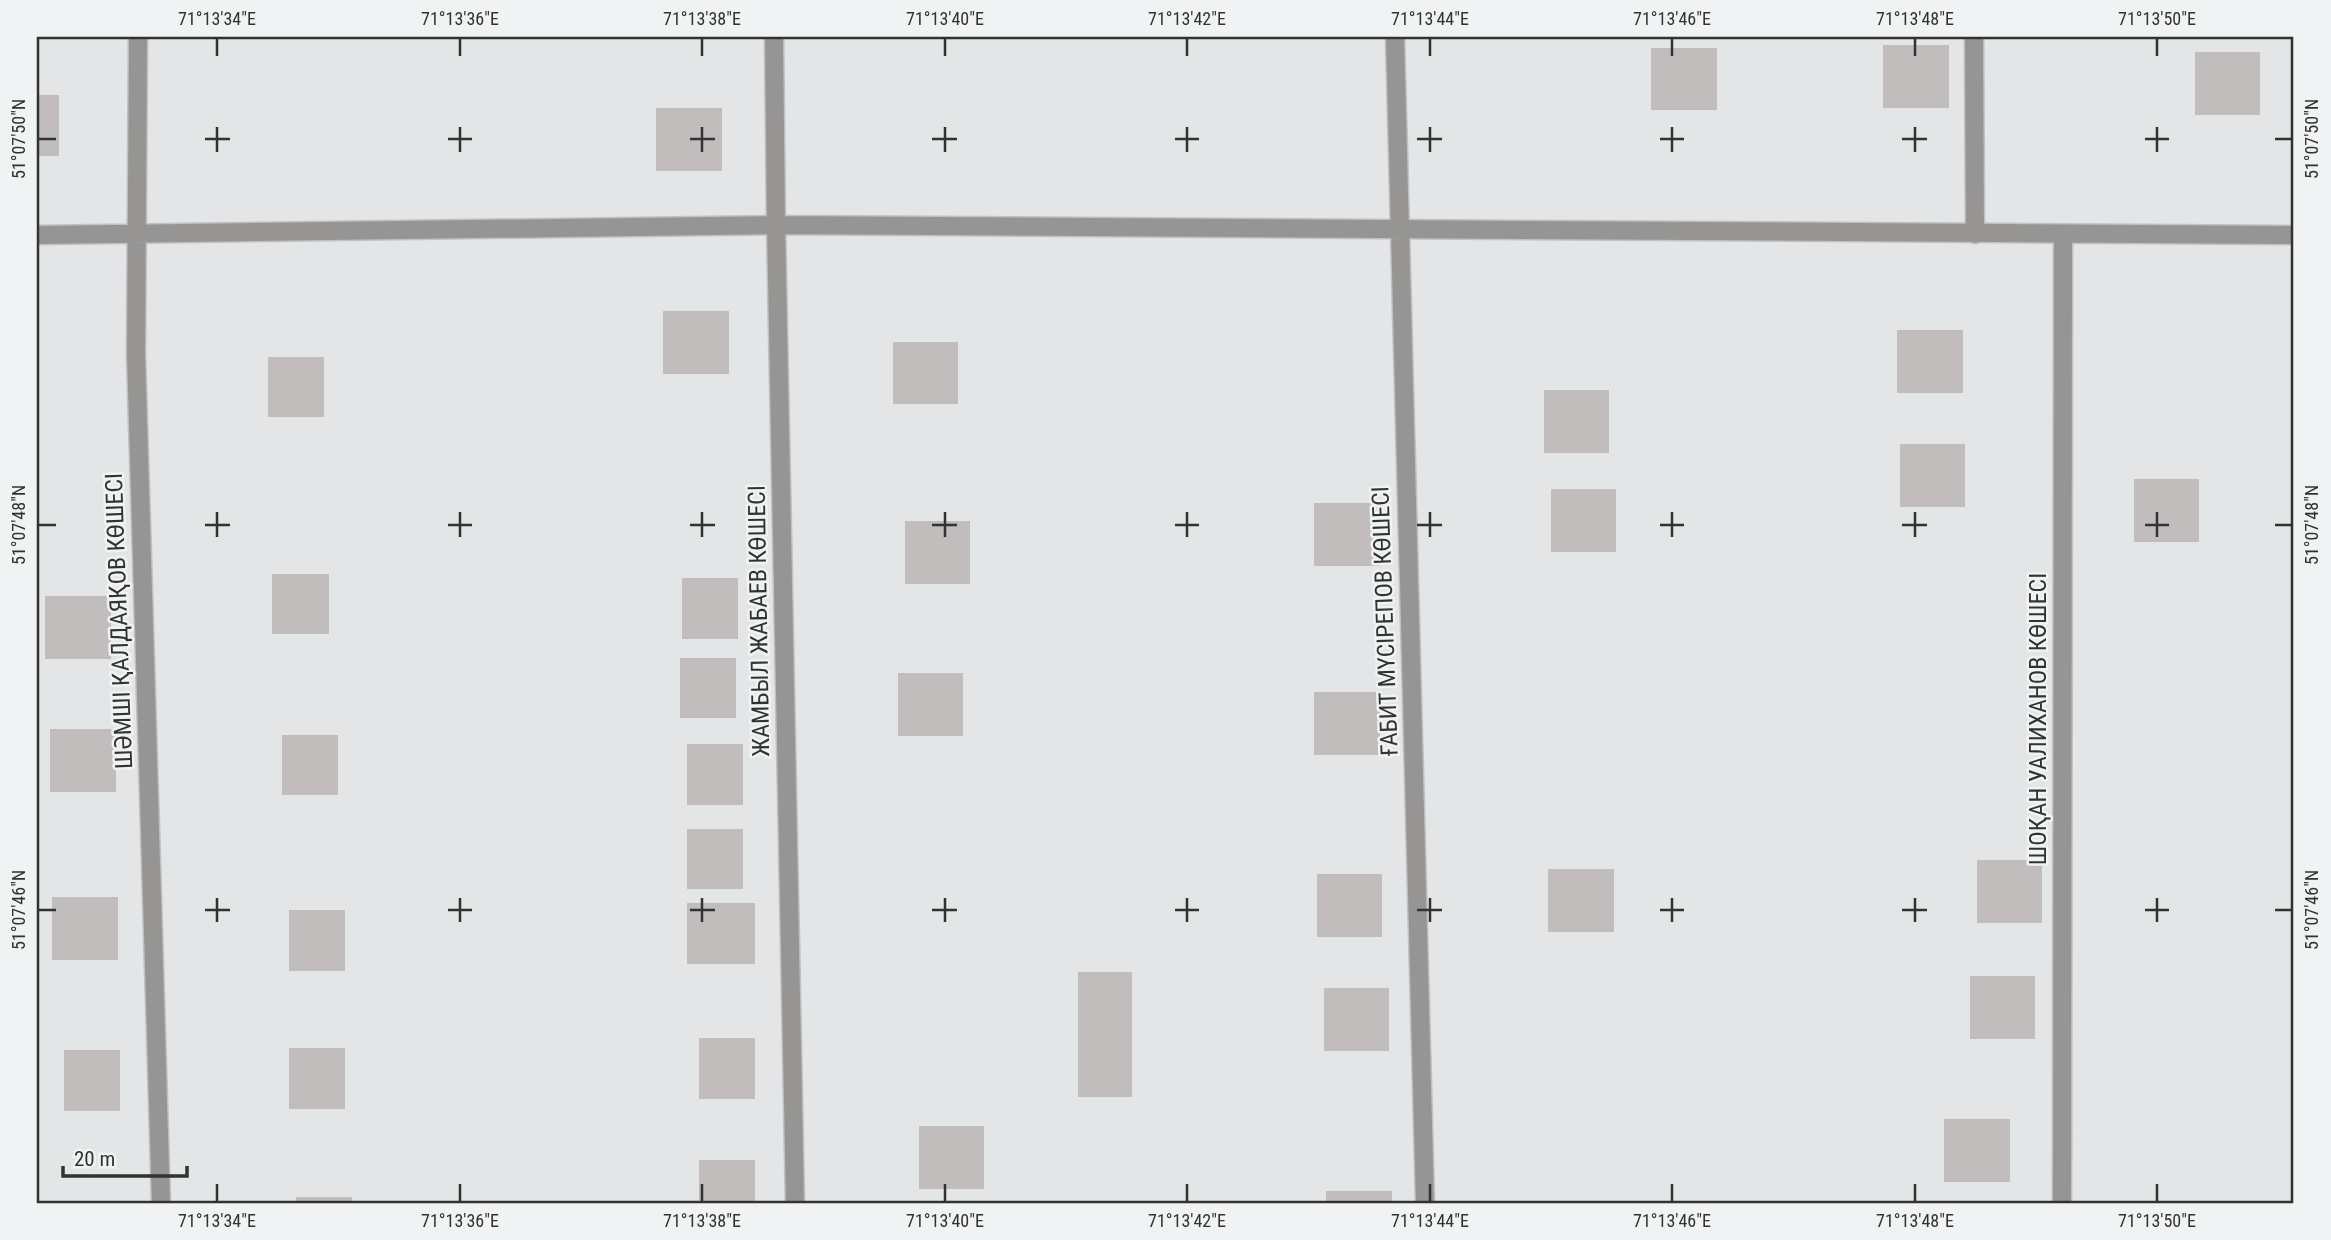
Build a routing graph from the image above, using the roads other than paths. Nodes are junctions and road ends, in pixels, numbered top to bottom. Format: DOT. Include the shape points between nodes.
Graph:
graph roads {
  1 [pos="138,37"];
  2 [pos="774,37"];
  3 [pos="1395,37"];
  4 [pos="1974,37"];
  5 [pos="775,225"];
  6 [pos="1399,230"];
  7 [pos="1975,234"];
  8 [pos="37,235"];
  9 [pos="138,235"];
  10 [pos="2063,235"];
  11 [pos="2294,235"];
  12 [pos="161,1203"];
  13 [pos="796,1203"];
  14 [pos="1425,1203"];
  15 [pos="2062,1203"];
  1 -- 9 [label="street, ШӘМШІ ҚАЛДАЯҚОВ КӨШЕСІ"];
  2 -- 5 [label="street, ЖАМБЫЛ ЖАБАЕВ КӨШЕСІ"];
  3 -- 6 [label="street, ҒАБИТ МҮСІРЕПОВ КӨШЕСІ"];
  4 -- 7 [label="street"];
  5 -- 6 [label="street"];
  5 -- 9 [label="street"];
  5 -- 13 [label="street, ЖАМБЫЛ ЖАБАЕВ КӨШЕСІ"];
  6 -- 7 [label="street"];
  6 -- 14 [label="street, ҒАБИТ МҮСІРЕПОВ КӨШЕСІ"];
  7 -- 10 [label="street"];
  8 -- 9 [label="street"];
  9 -- 12 [label="street, ШӘМШІ ҚАЛДАЯҚОВ КӨШЕСІ" via="136,354"];
  10 -- 11 [label="street"];
  10 -- 15 [label="street, ШОҚАН УАЛИХАНОВ КӨШЕСІ"];
}
